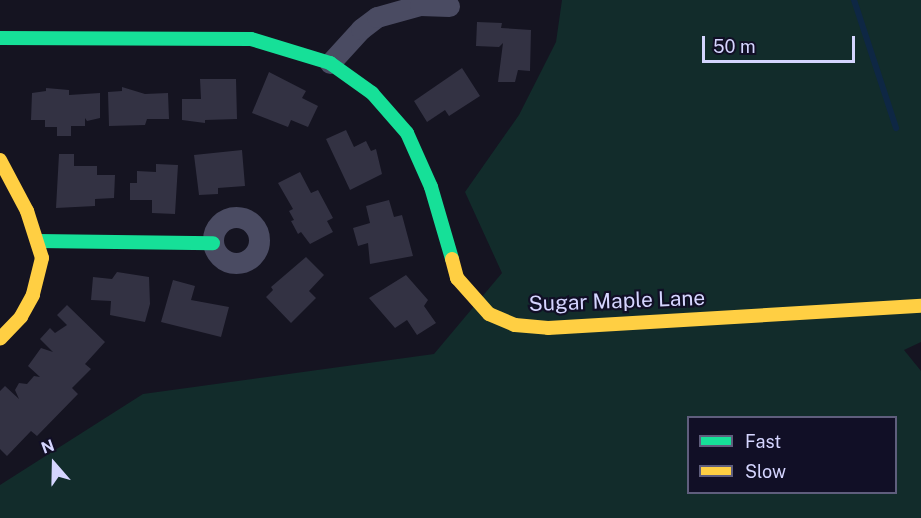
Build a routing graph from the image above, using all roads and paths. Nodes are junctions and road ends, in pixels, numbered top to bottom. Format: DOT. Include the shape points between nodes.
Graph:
graph roads {
  1 [pos="449,6"];
  2 [pos="0,38"];
  3 [pos="330,63"];
  4 [pos="0,160"];
  5 [pos="38,241"];
  6 [pos="213,243"];
  7 [pos="921,306"];
  8 [pos="0,339"];
  1 -- 3 [label="street" via="420,4 377,17"];
  2 -- 3 [label="street, Sugar Maple Lane" via="230,37 250,39"];
  3 -- 7 [label="street, Sugar Maple Lane" via="372,93 407,133 430,187 457,278 489,314 515,325 548,328"];
  4 -- 5 [label="street"];
  5 -- 6 [label="street"];
  5 -- 8 [label="street" via="42,258 33,295 21,317"];
}
